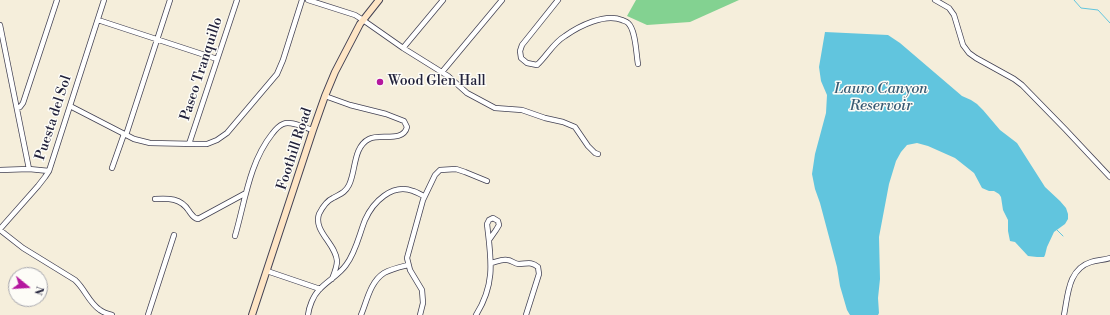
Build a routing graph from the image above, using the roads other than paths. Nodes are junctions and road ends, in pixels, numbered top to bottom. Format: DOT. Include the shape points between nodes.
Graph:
graph roads {
  1 [pos="57,0"];
  2 [pos="104,0"];
  3 [pos="170,0"];
  4 [pos="236,0"];
  5 [pos="302,0"];
  6 [pos="308,0"];
  7 [pos="380,0"];
  8 [pos="443,0"];
  9 [pos="502,0"];
  10 [pos="558,0"];
  11 [pos="935,0"];
  12 [pos="321,2"];
  13 [pos="98,20"];
  14 [pos="363,20"];
  15 [pos="0,25"];
  16 [pos="158,39"];
  17 [pos="402,48"];
  18 [pos="217,59"];
  19 [pos="638,64"];
  20 [pos="442,72"];
  21 [pos="325,96"];
  22 [pos="70,106"];
  23 [pos="17,108"];
  24 [pos="313,130"];
  25 [pos="125,134"];
  26 [pos="188,144"];
  27 [pos="598,154"];
  28 [pos="112,168"];
  29 [pos="29,169"];
  30 [pos="0,170"];
  31 [pos="49,170"];
  32 [pos="1110,177"];
  33 [pos="487,181"];
  34 [pos="246,193"];
  35 [pos="424,196"];
  36 [pos="155,199"];
  37 [pos="0,230"];
  38 [pos="174,235"];
  39 [pos="235,236"];
  40 [pos="489,240"];
  41 [pos="1110,258"];
  42 [pos="491,263"];
  43 [pos="408,265"];
  44 [pos="267,271"];
  45 [pos="332,279"];
  46 [pos="320,289"];
  47 [pos="112,315"];
  48 [pos="148,315"];
  49 [pos="252,315"];
  50 [pos="308,315"];
  51 [pos="361,315"];
  52 [pos="420,315"];
  53 [pos="476,315"];
  54 [pos="526,315"];
  55 [pos="1064,315"];
  1 -- 23 [label="street" via="23,103"];
  2 -- 13 [label="street, Puesta del Sol"];
  3 -- 16 [label="street"];
  4 -- 18 [label="street, Paseo Tranquillo"];
  5 -- 26 [label="street" via="281,66 273,79 224,136 211,143"];
  6 -- 12 [label="street"];
  7 -- 14 [label="main road, Foothill Road"];
  8 -- 17 [label="street"];
  9 -- 20 [label="street"];
  10 -- 19 [label="street" via="522,45 521,58 527,63 537,65 564,36 593,21 618,19 628,23 633,32"];
  11 -- 32 [label="street" via="949,8 954,15 963,45 969,53 1022,85"];
  12 -- 14 [label="street"];
  13 -- 16 [label="street"];
  13 -- 22 [label="street, Puesta del Sol"];
  14 -- 17 [label="street"];
  14 -- 21 [label="main road, Foothill Road"];
  15 -- 23 [label="street"];
  16 -- 18 [label="street"];
  16 -- 25 [label="street"];
  17 -- 20 [label="street"];
  18 -- 26 [label="street, Paseo Tranquillo"];
  20 -- 27 [label="street" via="467,93 495,108 522,110 571,125"];
  21 -- 24 [label="main road, Foothill Road"];
  21 -- 45 [label="street" via="395,117 404,121 407,127 404,133 398,136 377,136 366,141 360,148 347,188 326,203 319,214 319,228 332,246 337,261"];
  22 -- 25 [label="street"];
  22 -- 31 [label="street, Puesta del Sol"];
  23 -- 29 [label="street"];
  24 -- 34 [label="street" via="290,123 279,126 262,149"];
  24 -- 44 [label="main road, Foothill Road"];
  25 -- 26 [label="street" via="150,143"];
  25 -- 28 [label="street"];
  29 -- 30 [label="street"];
  29 -- 31 [label="street"];
  31 -- 37 [label="street, Puesta del Sol"];
  33 -- 35 [label="street" via="456,169 440,170"];
  34 -- 36 [label="street" via="198,219 179,202 167,198"];
  34 -- 39 [label="street"];
  35 -- 43 [label="street" via="407,258"];
  35 -- 45 [label="street" via="402,189 391,191 380,199 368,213 351,258"];
  37 -- 47 [label="street" via="23,248 75,280 96,307"];
  38 -- 48 [label="street"];
  40 -- 42 [label="street"];
  41 -- 55 [label="street" via="1088,264 1074,275 1069,285"];
  42 -- 53 [label="street" via="485,299"];
  42 -- 54 [label="street" via="510,260 517,264 532,263 538,267 539,274"];
  43 -- 51 [label="street" via="390,270 378,278 370,289"];
  43 -- 52 [label="street" via="422,290 423,303"];
  44 -- 46 [label="street"];
  44 -- 49 [label="main road, Foothill Road"];
  45 -- 46 [label="street"];
  46 -- 50 [label="street" via="310,305"];
}
